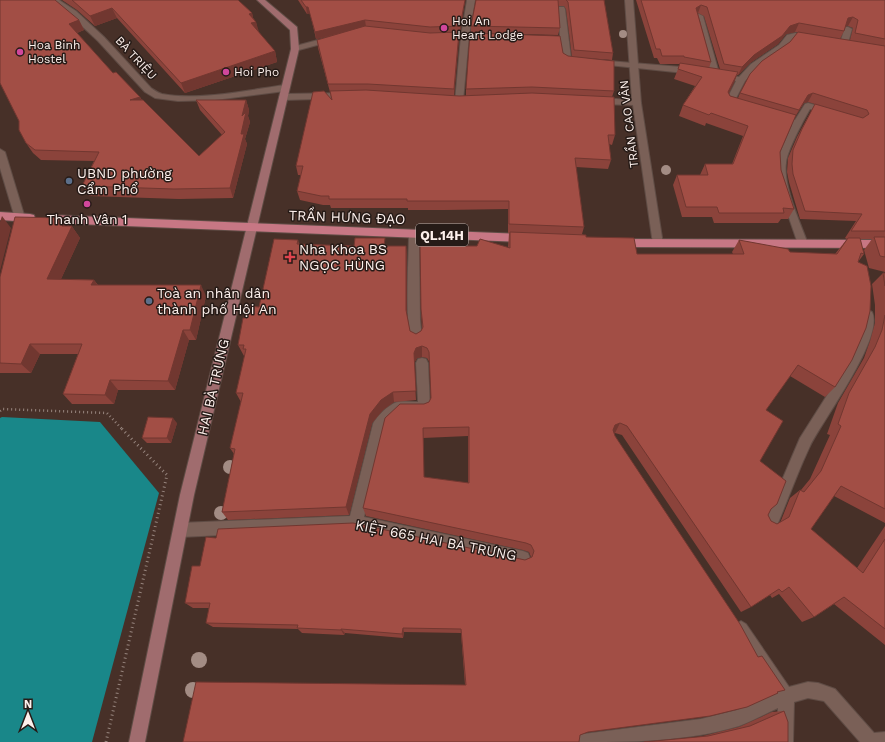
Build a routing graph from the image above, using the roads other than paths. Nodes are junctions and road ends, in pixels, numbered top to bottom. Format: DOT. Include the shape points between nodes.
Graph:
graph roads {
  1 [pos="54,0"];
  2 [pos="261,0"];
  3 [pos="471,0"];
  4 [pos="629,0"];
  5 [pos="561,9"];
  6 [pos="698,16"];
  7 [pos="848,29"];
  8 [pos="341,36"];
  9 [pos="534,39"];
  10 [pos="823,39"];
  11 [pos="564,40"];
  12 [pos="844,43"];
  13 [pos="295,49"];
  14 [pos="635,65"];
  15 [pos="708,73"];
  16 [pos="741,80"];
  17 [pos="284,92"];
  18 [pos="361,96"];
  19 [pos="460,101"];
  20 [pos="591,101"];
  21 [pos="637,103"];
  22 [pos="744,108"];
  23 [pos="767,115"];
  24 [pos="837,115"];
  25 [pos="797,124"];
  26 [pos="0,152"];
  27 [pos="0,216"];
  28 [pos="19,221"];
  29 [pos="250,228"];
  30 [pos="414,234"];
  31 [pos="532,239"];
  32 [pos="610,242"];
  33 [pos="855,243"];
  34 [pos="658,244"];
  35 [pos="803,244"];
  36 [pos="885,244"];
  37 [pos="858,258"];
  38 [pos="867,301"];
  39 [pos="416,338"];
  40 [pos="422,363"];
  41 [pos="356,522"];
  42 [pos="767,523"];
  43 [pos="180,530"];
  44 [pos="523,558"];
  45 [pos="734,617"];
  46 [pos="786,696"];
  47 [pos="885,740"];
  48 [pos="137,742"];
  49 [pos="583,742"];
  50 [pos="785,742"];
  1 -- 17 [label="street, BÀ TRIỆU" via="73,12 148,90 158,96 215,97"];
  2 -- 13 [label="street, HAI BÀ TRƯNG" via="294,29"];
  3 -- 19 [label="street"];
  4 -- 14 [label="street, TRẦN CAO VÂN"];
  5 -- 11 [label="street"];
  6 -- 15 [label="street"];
  7 -- 12 [label="street"];
  8 -- 13 [label="street"];
  9 -- 11 [label="street"];
  10 -- 16 [label="street" via="802,35 790,37 782,47 754,66"];
  11 -- 14 [label="street" via="567,60"];
  13 -- 17 [label="street, HAI BÀ TRƯNG"];
  14 -- 15 [label="street"];
  14 -- 21 [label="street, TRẦN CAO VÂN"];
  15 -- 16 [label="street"];
  16 -- 22 [label="street" via="729,103"];
  17 -- 18 [label="street, BÀ TRIỆU"];
  17 -- 29 [label="street, HAI BÀ TRƯNG"];
  20 -- 21 [label="street"];
  21 -- 34 [label="street, TRẦN CAO VÂN"];
  23 -- 25 [label="street"];
  24 -- 25 [label="street" via="808,106"];
  25 -- 35 [label="street" via="781,162 781,180"];
  26 -- 28 [label="street"];
  27 -- 28 [label="main road, TRẦN HƯNG ĐẠO / QL.14H"];
  28 -- 29 [label="main road, TRẦN HƯNG ĐẠO / QL.14H"];
  29 -- 30 [label="main road, TRẦN HƯNG ĐẠO / QL.14H"];
  29 -- 43 [label="street, HAI BÀ TRƯNG"];
  30 -- 31 [label="main road, TRẦN HƯNG ĐẠO / QL.14H"];
  30 -- 39 [label="street"];
  32 -- 34 [label="main road"];
  33 -- 35 [label="main road"];
  33 -- 36 [label="main road"];
  33 -- 37 [label="street"];
  34 -- 35 [label="main road"];
  38 -- 42 [label="street" via="865,335 850,370 805,442 773,518"];
  40 -- 41 [label="street" via="424,407 398,407 379,424"];
  41 -- 43 [label="street, KIỆT 665 HAI BÀ TRƯNG"];
  41 -- 44 [label="street, KIỆT 665 HAI BÀ TRƯNG"];
  43 -- 48 [label="street, HAI BÀ TRƯNG"];
  45 -- 46 [label="street"];
  46 -- 47 [label="street" via="808,690 829,695 869,740"];
  46 -- 49 [label="street" via="738,718 701,727"];
  46 -- 50 [label="street"];
}
